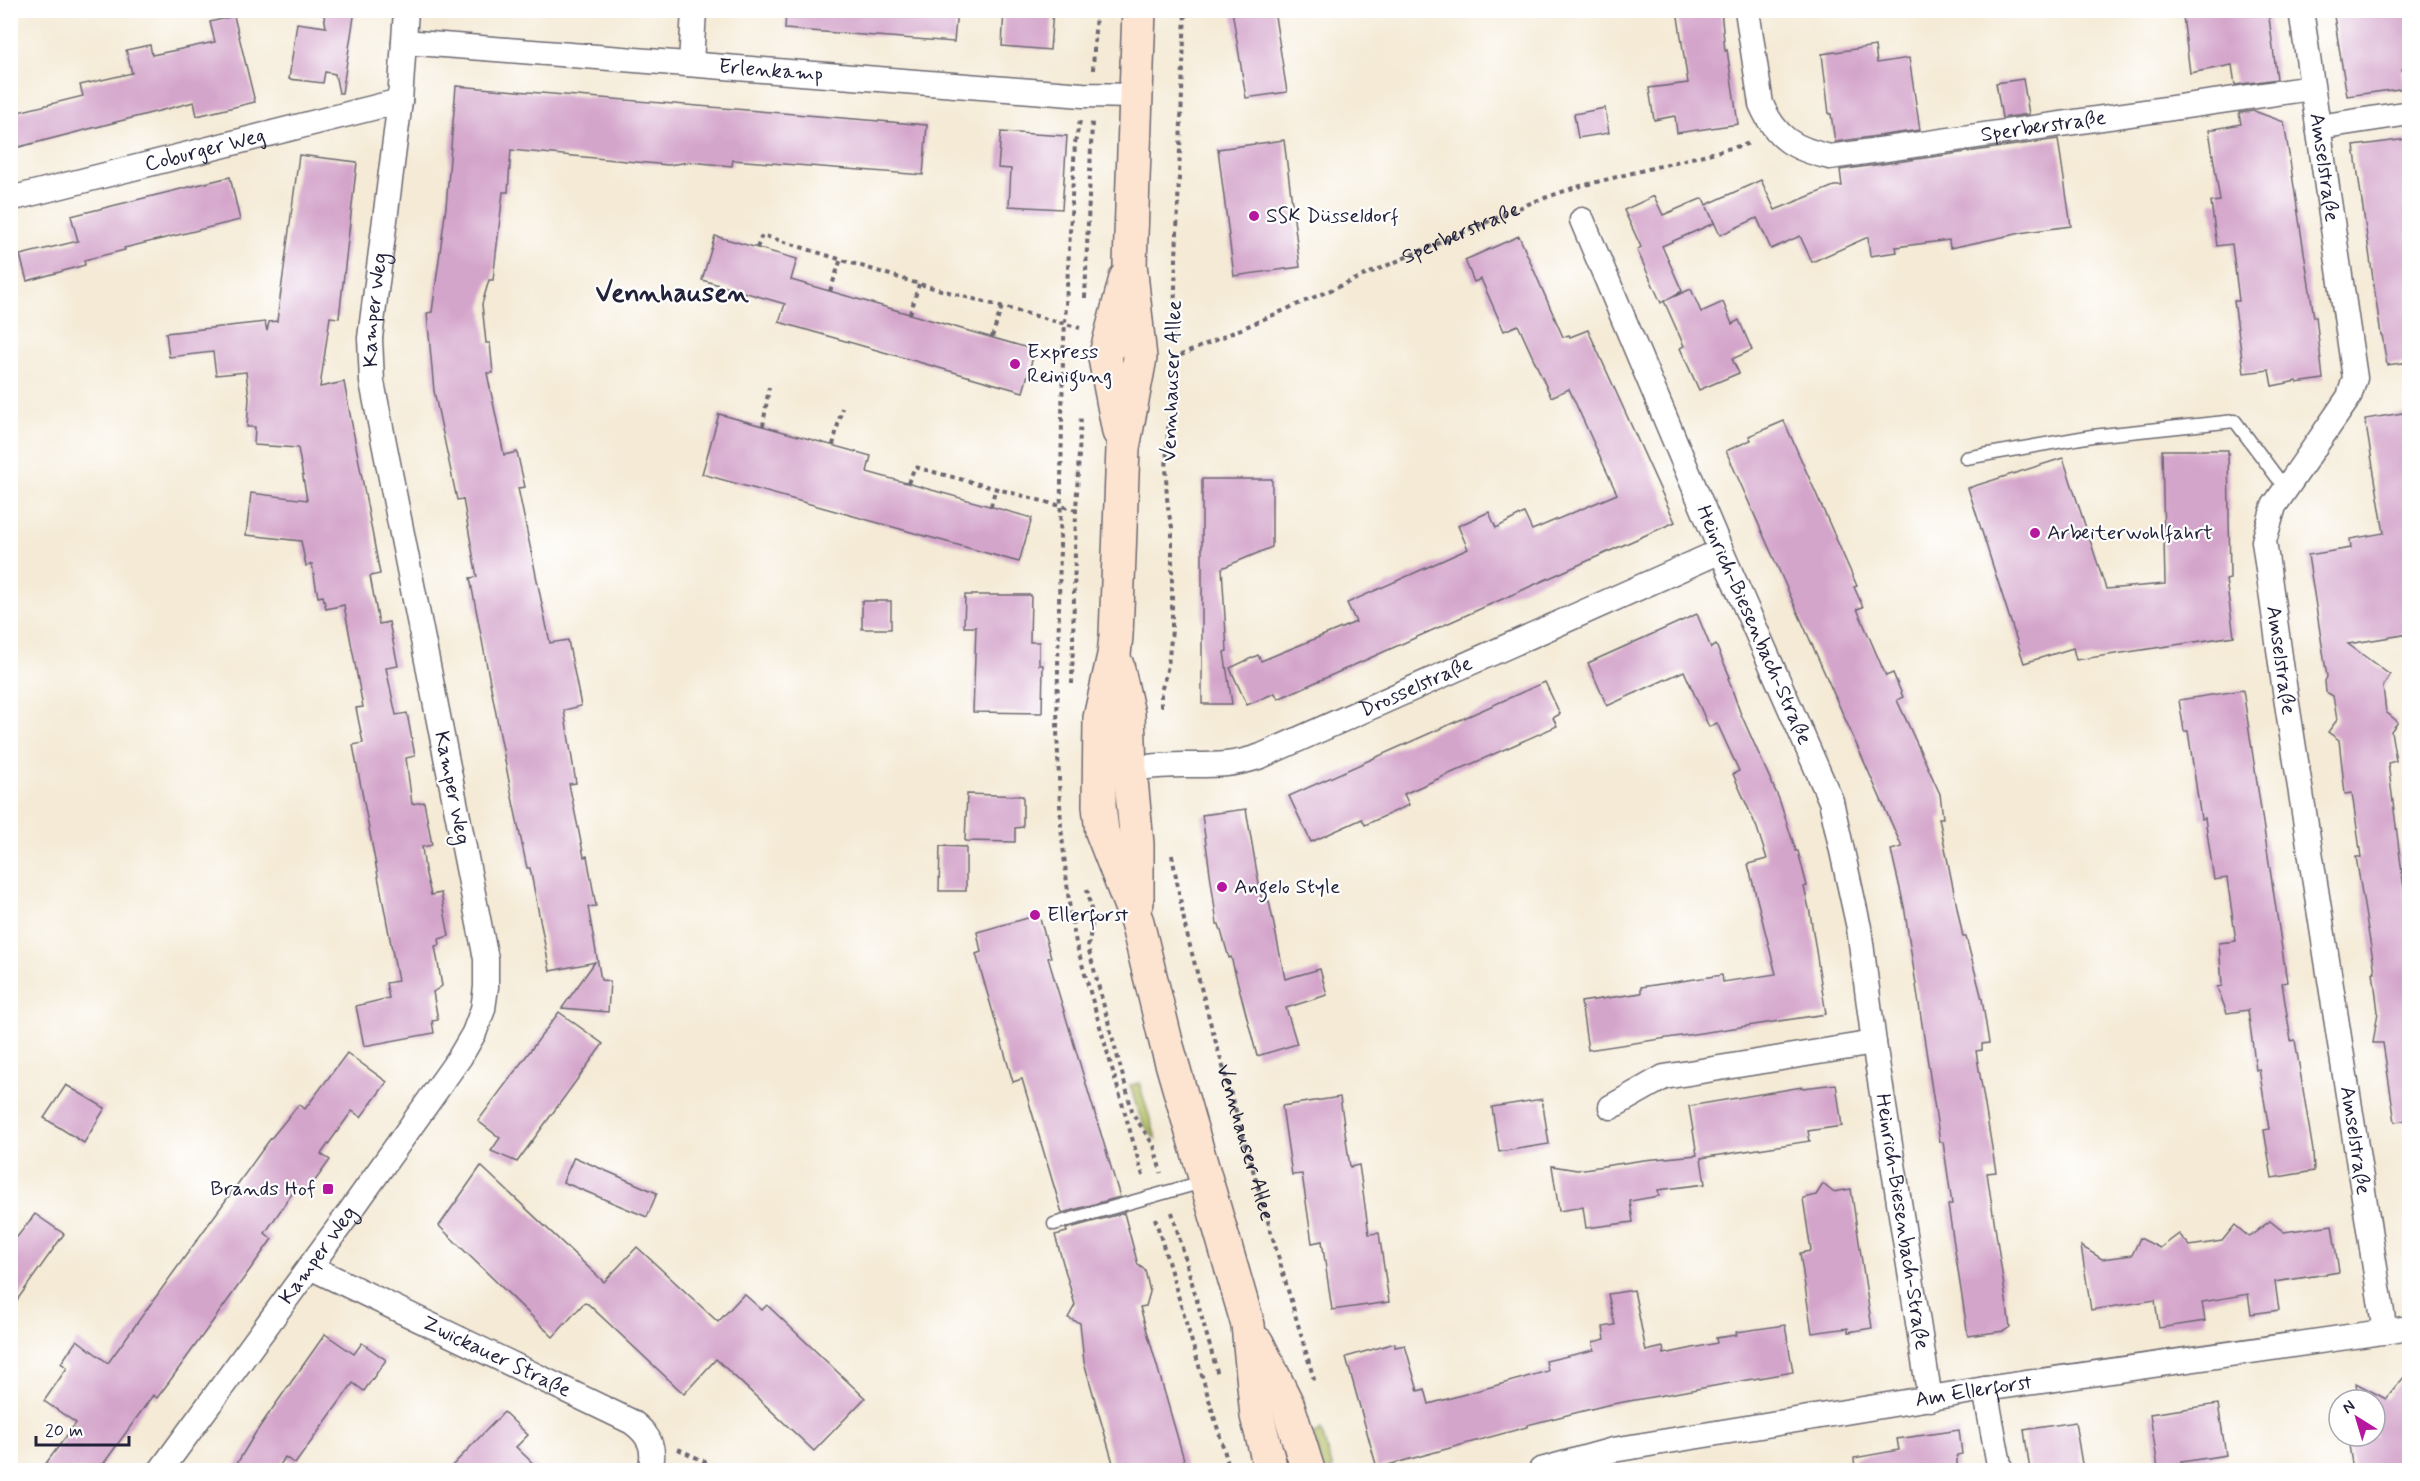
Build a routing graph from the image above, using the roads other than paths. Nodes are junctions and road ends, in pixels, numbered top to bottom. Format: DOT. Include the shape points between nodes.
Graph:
graph roads {
  1 [pos="406,10"];
  2 [pos="694,10"];
  3 [pos="1139,10"];
  4 [pos="1747,10"];
  5 [pos="2301,10"];
  6 [pos="404,42"];
  7 [pos="691,64"];
  8 [pos="2312,88"];
  9 [pos="1136,96"];
  10 [pos="400,101"];
  11 [pos="2409,113"];
  12 [pos="2318,127"];
  13 [pos="10,199"];
  14 [pos="1582,220"];
  15 [pos="1966,458"];
  16 [pos="2285,488"];
  17 [pos="1721,551"];
  18 [pos="1115,770"];
  19 [pos="1874,1043"];
  20 [pos="1611,1107"];
  21 [pos="1206,1181"];
  22 [pos="1054,1224"];
  23 [pos="310,1267"];
  24 [pos="1248,1325"];
  25 [pos="2409,1328"];
  26 [pos="2385,1332"];
  27 [pos="1985,1389"];
  28 [pos="1930,1399"];
  29 [pos="160,1470"];
  30 [pos="650,1470"];
  31 [pos="1271,1470"];
  32 [pos="1308,1470"];
  33 [pos="1541,1470"];
  34 [pos="2000,1470"];
  1 -- 6 [label="street, Kamper Weg"];
  2 -- 7 [label="street"];
  3 -- 9 [label="main road, Vennhauser Allee"];
  4 -- 8 [label="street, Sperberstraße" via="1761,104 1771,138 1830,157"];
  5 -- 8 [label="street, Amselstraße"];
  6 -- 7 [label="street, Erlenkamp"];
  6 -- 10 [label="street, Kamper Weg"];
  7 -- 9 [label="street, Erlenkamp"];
  8 -- 12 [label="street, Amselstraße"];
  9 -- 18 [label="main road, Vennhauser Allee" via="1130,264 1140,358 1123,448 1114,655 1100,718"];
  10 -- 13 [label="street, Coburger Weg"];
  10 -- 23 [label="street, Kamper Weg" via="370,338 372,382 486,959 486,987 483,1009 460,1057"];
  11 -- 12 [label="street"];
  12 -- 16 [label="street, Amselstraße" via="2355,378 2349,397"];
  14 -- 17 [label="street, Heinrich-Biesenbach-Straße"];
  15 -- 16 [label="lane" via="2092,436 2235,421"];
  16 -- 26 [label="street, Amselstraße" via="2274,506 2264,541"];
  17 -- 18 [label="street, Drosselstraße" via="1240,764"];
  17 -- 19 [label="street, Heinrich-Biesenbach-Straße" via="1831,801 1859,928"];
  18 -- 21 [label="main road, Vennhauser Allee" via="1137,844 1137,922"];
  19 -- 20 [label="street" via="1664,1077"];
  19 -- 28 [label="street, Heinrich-Biesenbach-Straße"];
  21 -- 22 [label="lane"];
  21 -- 24 [label="main road, Vennhauser Allee"];
  23 -- 29 [label="street, Kamper Weg"];
  23 -- 30 [label="street, Zwickauer Straße" via="624,1417 651,1442"];
  24 -- 31 [label="main road, Vennhauser Allee" via="1257,1416"];
  24 -- 32 [label="main road, Vennhauser Allee" via="1288,1406"];
  25 -- 26 [label="street, Am Ellerforst"];
  26 -- 27 [label="street, Am Ellerforst"];
  27 -- 28 [label="street, Am Ellerforst"];
  27 -- 34 [label="street"];
  28 -- 33 [label="street, Am Ellerforst" via="1613,1450"];
}
